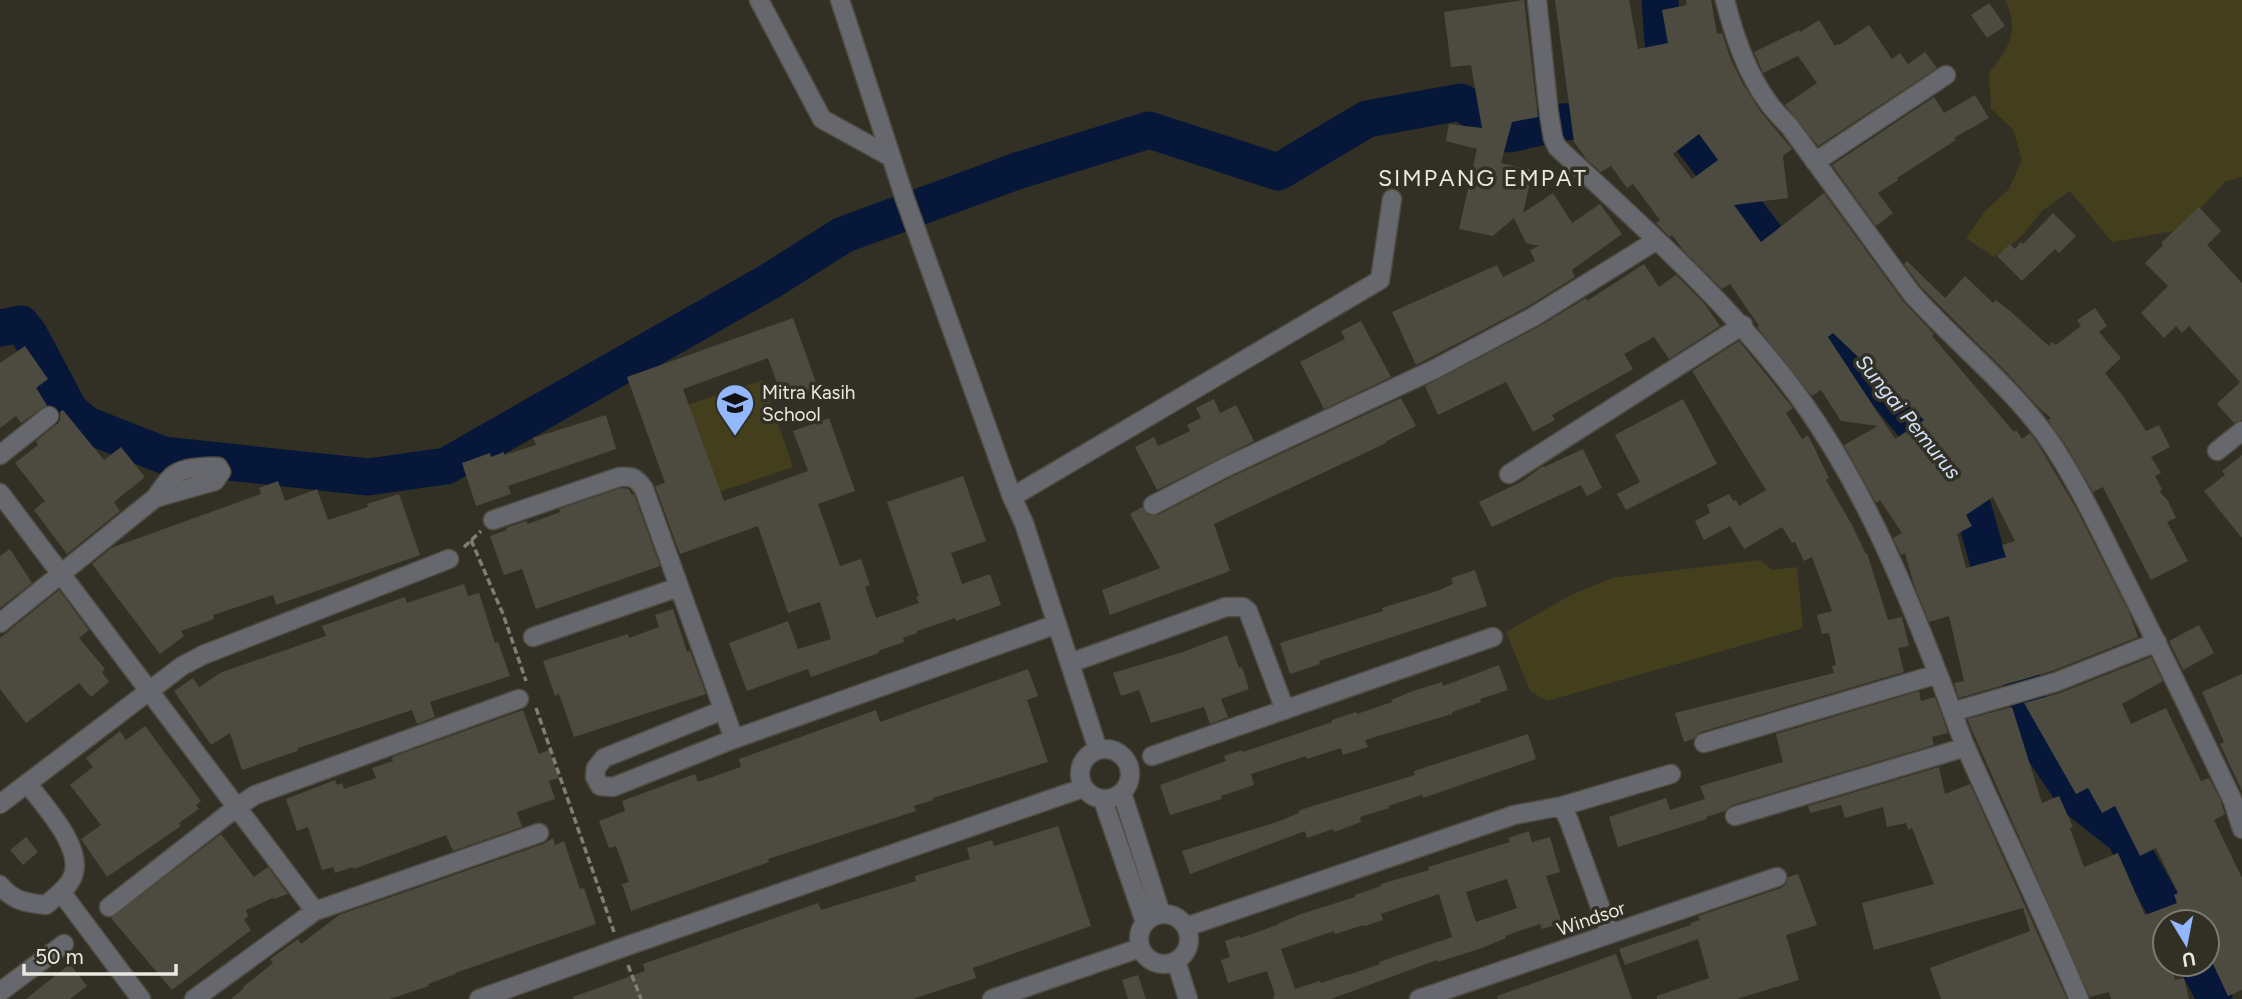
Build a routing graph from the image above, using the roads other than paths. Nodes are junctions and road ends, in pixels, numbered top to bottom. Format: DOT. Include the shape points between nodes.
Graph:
graph roads {
  1 [pos="759,0"];
  2 [pos="840,0"];
  3 [pos="1537,0"];
  4 [pos="1725,0"];
  5 [pos="1946,75"];
  6 [pos="891,157"];
  7 [pos="1815,162"];
  8 [pos="1392,198"];
  9 [pos="1657,240"];
  10 [pos="1743,325"];
  11 [pos="49,415"];
  12 [pos="2242,431"];
  13 [pos="2217,451"];
  14 [pos="0,455"];
  15 [pos="1509,474"];
  16 [pos="0,493"];
  17 [pos="1012,496"];
  18 [pos="155,498"];
  19 [pos="1153,505"];
  20 [pos="493,520"];
  21 [pos="449,559"];
  22 [pos="62,575"];
  23 [pos="679,587"];
  24 [pos="0,624"];
  25 [pos="1056,624"];
  26 [pos="533,637"];
  27 [pos="1493,637"];
  28 [pos="2157,642"];
  29 [pos="1070,663"];
  30 [pos="1938,674"];
  31 [pos="149,691"];
  32 [pos="528,699"];
  33 [pos="723,710"];
  34 [pos="1285,710"];
  35 [pos="1952,712"];
  36 [pos="734,739"];
  37 [pos="1704,743"];
  38 [pos="1966,747"];
  39 [pos="1098,750"];
  40 [pos="1152,756"];
  41 [pos="1671,774"];
  42 [pos="27,783"];
  43 [pos="1083,788"];
  44 [pos="1122,793"];
  45 [pos="2237,799"];
  46 [pos="1103,800"];
  47 [pos="0,804"];
  48 [pos="1562,806"];
  49 [pos="237,807"];
  50 [pos="1735,816"];
  51 [pos="2242,829"];
  52 [pos="539,833"];
  53 [pos="1777,877"];
  54 [pos="0,885"];
  55 [pos="61,892"];
  56 [pos="109,907"];
  57 [pos="315,911"];
  58 [pos="1153,918"];
  59 [pos="1186,927"];
  60 [pos="1610,934"];
  61 [pos="64,944"];
  62 [pos="1140,948"];
  63 [pos="1176,961"];
  64 [pos="0,992"];
  65 [pos="141,999"];
  66 [pos="194,999"];
  67 [pos="480,999"];
  68 [pos="992,999"];
  69 [pos="1188,999"];
  70 [pos="1419,999"];
  71 [pos="2078,999"];
  1 -- 6 [label="street" via="822,119"];
  2 -- 6 [label="street"];
  3 -- 9 [label="street" via="1553,138"];
  4 -- 7 [label="street" via="1749,70"];
  5 -- 7 [label="street"];
  6 -- 17 [label="street"];
  7 -- 28 [label="street" via="1913,294 1993,374 2048,440 2084,497"];
  8 -- 17 [label="street" via="1380,280"];
  9 -- 10 [label="street"];
  9 -- 19 [label="street" via="1533,317 1435,369"];
  10 -- 15 [label="street"];
  10 -- 30 [label="street" via="1843,464 1882,539"];
  11 -- 14 [label="street"];
  12 -- 13 [label="street"];
  16 -- 22 [label="street"];
  17 -- 25 [label="street"];
  18 -- 22 [label="street"];
  20 -- 23 [label="street" via="632,476 644,489"];
  21 -- 31 [label="street" via="203,655"];
  22 -- 24 [label="street"];
  22 -- 31 [label="street"];
  23 -- 26 [label="street"];
  23 -- 33 [label="street"];
  25 -- 29 [label="street"];
  25 -- 36 [label="street"];
  27 -- 34 [label="street"];
  28 -- 35 [label="street" via="2056,682"];
  28 -- 45 [label="street"];
  29 -- 34 [label="street" via="1226,607 1243,607"];
  29 -- 39 [label="street"];
  30 -- 35 [label="street"];
  30 -- 37 [label="street"];
  31 -- 42 [label="street"];
  31 -- 49 [label="street"];
  32 -- 49 [label="street" via="274,787"];
  33 -- 36 [label="street"];
  33 -- 36 [label="street" via="604,758 596,768 597,781 600,786 612,787"];
  34 -- 40 [label="street"];
  35 -- 38 [label="street"];
  38 -- 50 [label="street"];
  38 -- 71 [label="street"];
  39 -- 43 [label="street" via="1081,765"];
  39 -- 44 [label="street" via="1116,752 1125,760 1130,775"];
  41 -- 48 [label="street"];
  42 -- 47 [label="street"];
  42 -- 55 [label="street" via="72,845 73,877"];
  43 -- 46 [label="street"];
  43 -- 67 [label="street"];
  44 -- 46 [label="street"];
  44 -- 58 [label="street"];
  45 -- 51 [label="street"];
  46 -- 58 [label="street"];
  48 -- 59 [label="street" via="1514,815"];
  48 -- 60 [label="street"];
  49 -- 56 [label="street"];
  49 -- 57 [label="street"];
  52 -- 57 [label="street"];
  53 -- 60 [label="street, Windsor"];
  54 -- 55 [label="street" via="24,903 46,905"];
  55 -- 65 [label="street"];
  57 -- 66 [label="street"];
  58 -- 59 [label="street" via="1171,915"];
  58 -- 62 [label="street" via="1138,939"];
  59 -- 63 [label="street" via="1187,948"];
  60 -- 70 [label="street, Windsor"];
  61 -- 64 [label="street"];
  62 -- 63 [label="street" via="1144,956 1159,964"];
  62 -- 68 [label="street"];
  63 -- 69 [label="street"];
}
